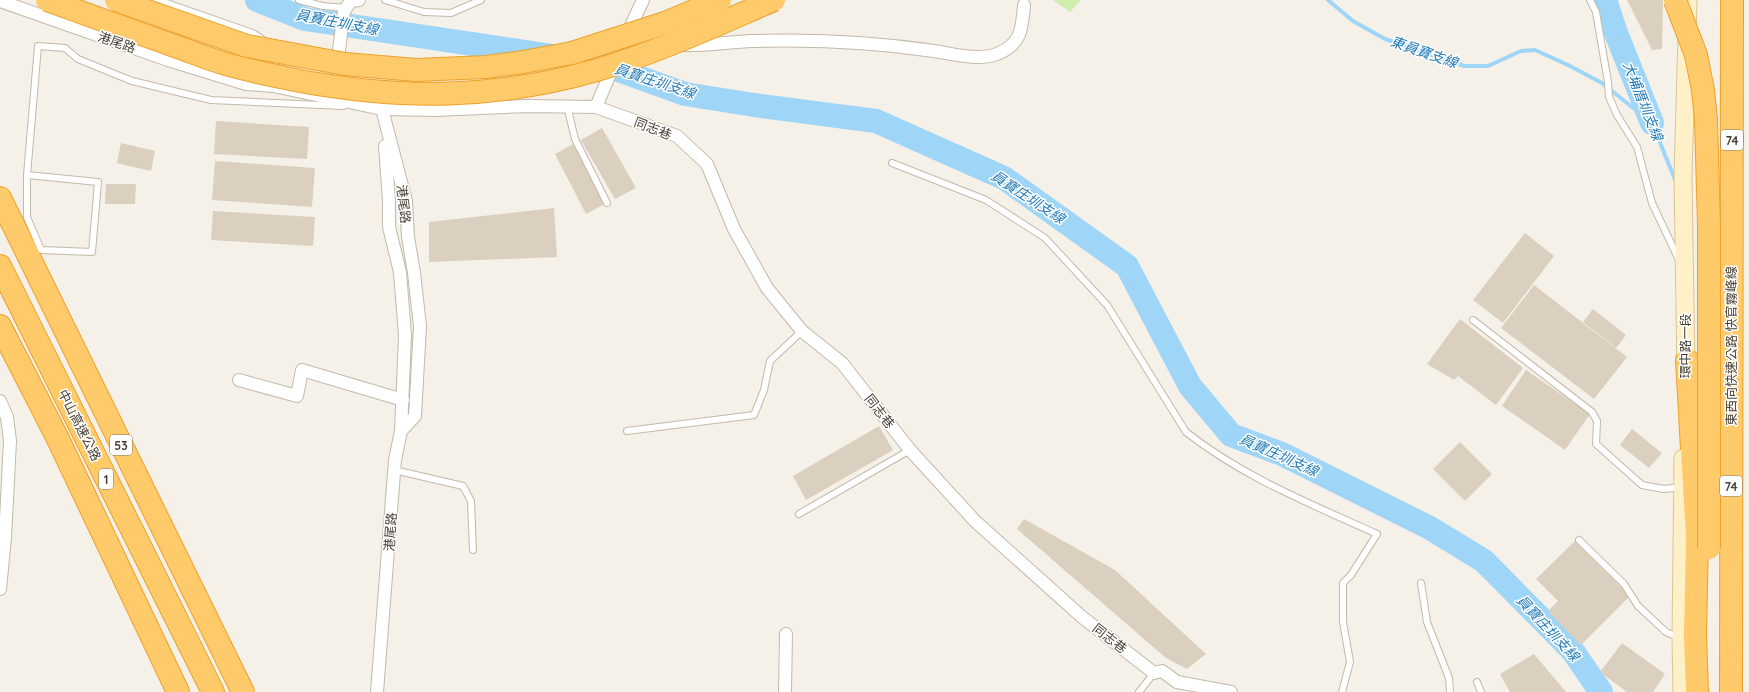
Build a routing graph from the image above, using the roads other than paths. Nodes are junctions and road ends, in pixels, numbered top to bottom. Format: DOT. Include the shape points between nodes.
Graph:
graph roads {
  1 [pos="47,0"];
  2 [pos="116,0"];
  3 [pos="149,0"];
  4 [pos="299,0"];
  5 [pos="358,0"];
  6 [pos="385,0"];
  7 [pos="480,0"];
  8 [pos="643,0"];
  9 [pos="720,0"];
  10 [pos="774,0"];
  11 [pos="1590,0"];
  12 [pos="1675,0"];
  13 [pos="1688,0"];
  14 [pos="1732,0"];
  15 [pos="0,1"];
  16 [pos="1026,2"];
  17 [pos="344,10"];
  18 [pos="623,43"];
  19 [pos="273,86"];
  20 [pos="339,100"];
  21 [pos="567,106"];
  22 [pos="596,107"];
  23 [pos="382,109"];
  24 [pos="892,163"];
  25 [pos="27,174"];
  26 [pos="0,198"];
  27 [pos="607,203"];
  28 [pos="0,266"];
  29 [pos="1684,271"];
  30 [pos="1473,320"];
  31 [pos="0,326"];
  32 [pos="802,331"];
  33 [pos="1687,360"];
  34 [pos="239,380"];
  35 [pos="403,400"];
  36 [pos="0,401"];
  37 [pos="401,431"];
  38 [pos="627,431"];
  39 [pos="910,450"];
  40 [pos="394,470"];
  41 [pos="1683,487"];
  42 [pos="799,514"];
  43 [pos="1579,540"];
  44 [pos="474,550"];
  45 [pos="1421,583"];
  46 [pos="0,589"];
  47 [pos="131,593"];
  48 [pos="786,634"];
  49 [pos="1681,639"];
  50 [pos="1154,673"];
  51 [pos="1477,682"];
  52 [pos="172,692"];
  53 [pos="178,692"];
  54 [pos="213,692"];
  55 [pos="244,692"];
  56 [pos="378,692"];
  57 [pos="785,692"];
  58 [pos="1139,692"];
  59 [pos="1230,692"];
  60 [pos="1342,692"];
  61 [pos="1450,692"];
  62 [pos="1481,692"];
  63 [pos="1682,692"];
  64 [pos="1697,692"];
  65 [pos="1711,692"];
  66 [pos="1732,692"];
  1 -- 10 [label="highway, bridge" via="226,64 333,87 382,93 443,95 527,86 597,70 676,43"];
  2 -- 9 [label="highway, bridge" via="247,46 345,64 416,70 486,67 572,53 665,23"];
  3 -- 19 [label="street" via="261,41 274,65"];
  4 -- 17 [label="lane"];
  5 -- 17 [label="street" via="351,1"];
  6 -- 7 [label="lane" via="424,12 451,13"];
  8 -- 18 [label="street"];
  11 -- 29 [label="lane" via="1596,12 1609,97 1637,147 1652,203"];
  12 -- 65 [label="highway, bridge" via="1696,55 1706,120 1709,225 1708,621"];
  13 -- 29 [label="street, 環中路一段"];
  14 -- 66 [label="highway, 東西向快速公路 快官霧峰線 / 74"];
  15 -- 19 [label="street, 港尾路" via="168,60 246,84"];
  16 -- 18 [label="street" via="1021,33 1007,49 982,57 891,44 823,41 751,41 694,46"];
  17 -- 20 [label="street" via="339,50"];
  18 -- 22 [label="street"];
  19 -- 20 [label="street, 港尾路"];
  20 -- 23 [label="street, 港尾路"];
  21 -- 22 [label="street, 同志巷"];
  21 -- 23 [label="street, 同志巷"];
  21 -- 27 [label="lane" via="575,139"];
  22 -- 32 [label="street, 同志巷" via="677,136 707,164 734,229 767,288"];
  23 -- 25 [label="lane" via="211,100 132,81 78,60 65,48 38,46"];
  23 -- 35 [label="street" via="389,226 400,272 405,335"];
  23 -- 37 [label="street, 港尾路" via="406,201 408,237 420,326 415,416"];
  24 -- 60 [label="lane" via="986,200 1045,238 1107,305 1186,432 1198,442 1253,476 1377,534 1343,583 1343,622 1350,662"];
  25 -- 25 [label="lane" via="27,217 41,250 92,252 98,182"];
  26 -- 55 [label="highway, 53"];
  28 -- 54 [label="highway, 中山高速公路 / 1"];
  29 -- 33 [label="street, 環中路一段"];
  30 -- 41 [label="lane" via="1592,412 1597,421 1596,444 1642,485 1664,489"];
  31 -- 47 [label="highway, 中山高速公路 / 1" via="57,437"];
  32 -- 38 [label="lane" via="770,361 764,390 754,415"];
  32 -- 39 [label="street, 同志巷" via="842,363"];
  33 -- 41 [label="street, 環中路一段" via="1683,413"];
  33 -- 64 [label="highway" via="1697,538"];
  34 -- 35 [label="street" via="297,396 302,370"];
  35 -- 37 [label="street"];
  36 -- 46 [label="street" via="7,417 10,441"];
  37 -- 40 [label="street, 港尾路"];
  39 -- 42 [label="lane"];
  39 -- 50 [label="street, 同志巷" via="975,521 1082,617"];
  40 -- 44 [label="lane" via="463,486 471,501"];
  40 -- 56 [label="street, 港尾路"];
  41 -- 49 [label="street, 環中路一段"];
  43 -- 49 [label="lane" via="1624,584 1638,606 1666,632"];
  45 -- 61 [label="lane" via="1427,622 1449,678"];
  47 -- 52 [label="highway"];
  47 -- 53 [label="highway, 中山高速公路 / 1"];
  48 -- 57 [label="street"];
  49 -- 63 [label="street, 環中路一段"];
  50 -- 58 [label="lane"];
  50 -- 59 [label="street, 同志巷" via="1162,671 1177,682"];
  51 -- 62 [label="lane"];
}
